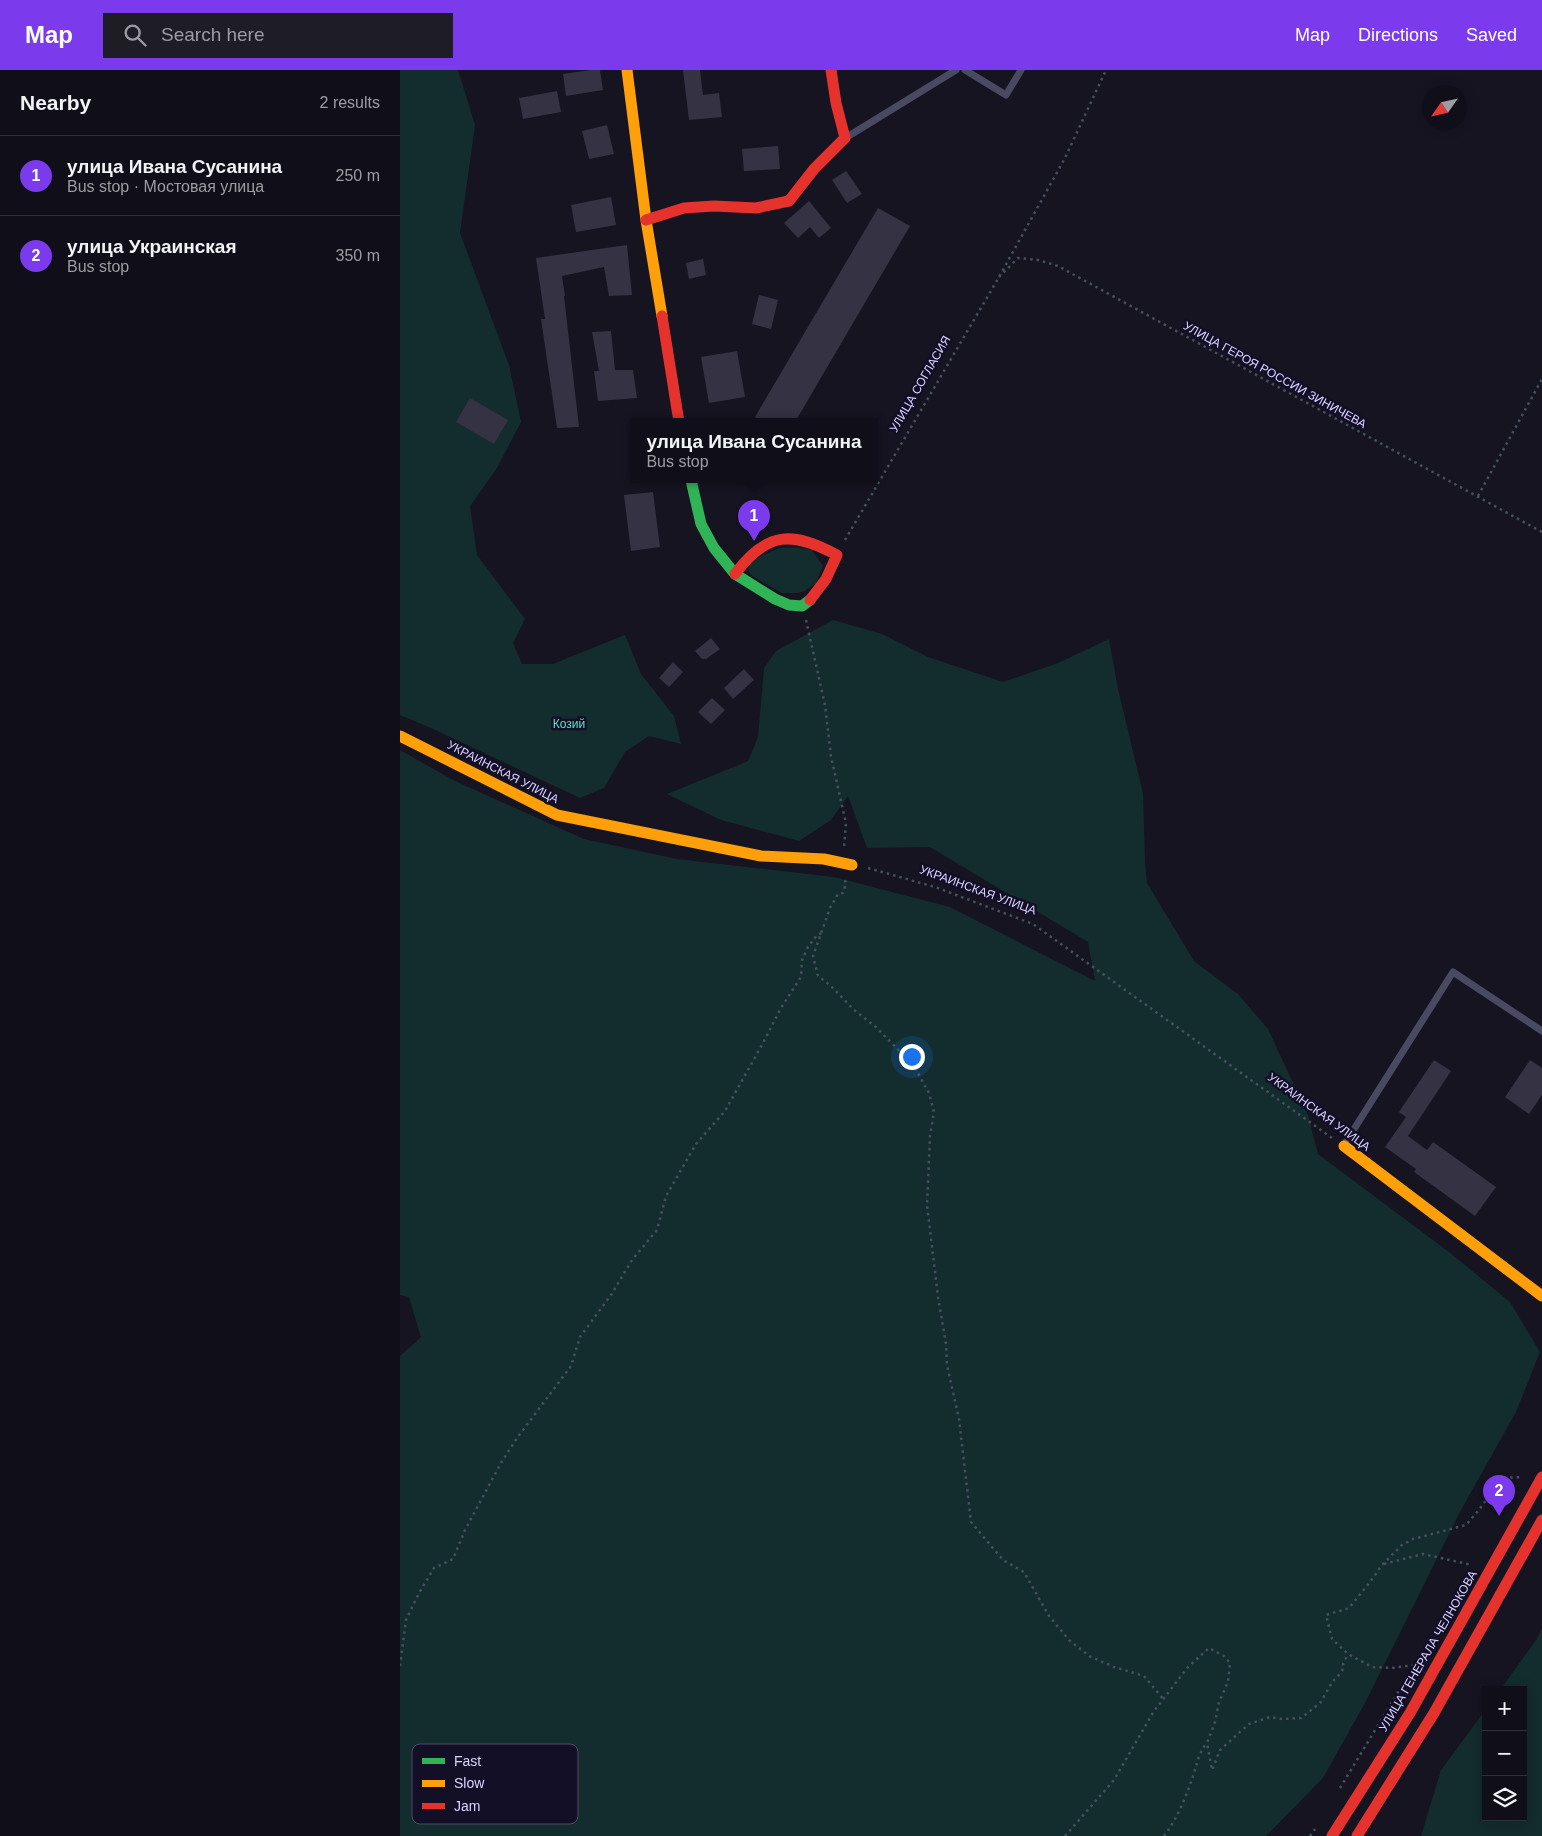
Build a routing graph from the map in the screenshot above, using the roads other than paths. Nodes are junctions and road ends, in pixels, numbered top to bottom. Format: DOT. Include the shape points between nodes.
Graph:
graph roads {
  1 [pos="627,70"];
  2 [pos="831,70"];
  3 [pos="956,70"];
  4 [pos="965,70"];
  5 [pos="1021,70"];
  6 [pos="845,138"];
  7 [pos="646,220"];
  8 [pos="678,418"];
  9 [pos="692,483"];
  10 [pos="735,574"];
  11 [pos="400,736"];
  12 [pos="847,864"];
  13 [pos="1542,1031"];
  14 [pos="1344,1146"];
  15 [pos="1542,1296"];
  16 [pos="1542,1477"];
  17 [pos="1542,1520"];
  18 [pos="1332,1836"];
  19 [pos="1357,1836"];
  1 -- 7 [label="street"];
  2 -- 6 [label="street"];
  3 -- 6 [label="lane"];
  4 -- 5 [label="lane" via="1006,95"];
  6 -- 7 [label="street" via="814,169 789,201 756,208 684,208"];
  7 -- 8 [label="street"];
  9 -- 10 [label="street" via="701,524 714,548"];
  10 -- 10 [label="street" via="756,550 786,538 815,542 837,555 826,579 802,606 788,605 775,599"];
  11 -- 12 [label="street, УКРАИНСКАЯ УЛИЦА" via="557,815 761,856 824,859"];
  13 -- 14 [label="lane" via="1453,972"];
  14 -- 15 [label="street, УКРАИНСКАЯ УЛИЦА"];
  16 -- 18 [label="street, УЛИЦА ГЕНЕРАЛА ЧЕЛНОКОВА" via="1410,1713"];
  17 -- 19 [label="street" via="1434,1713"];
}
